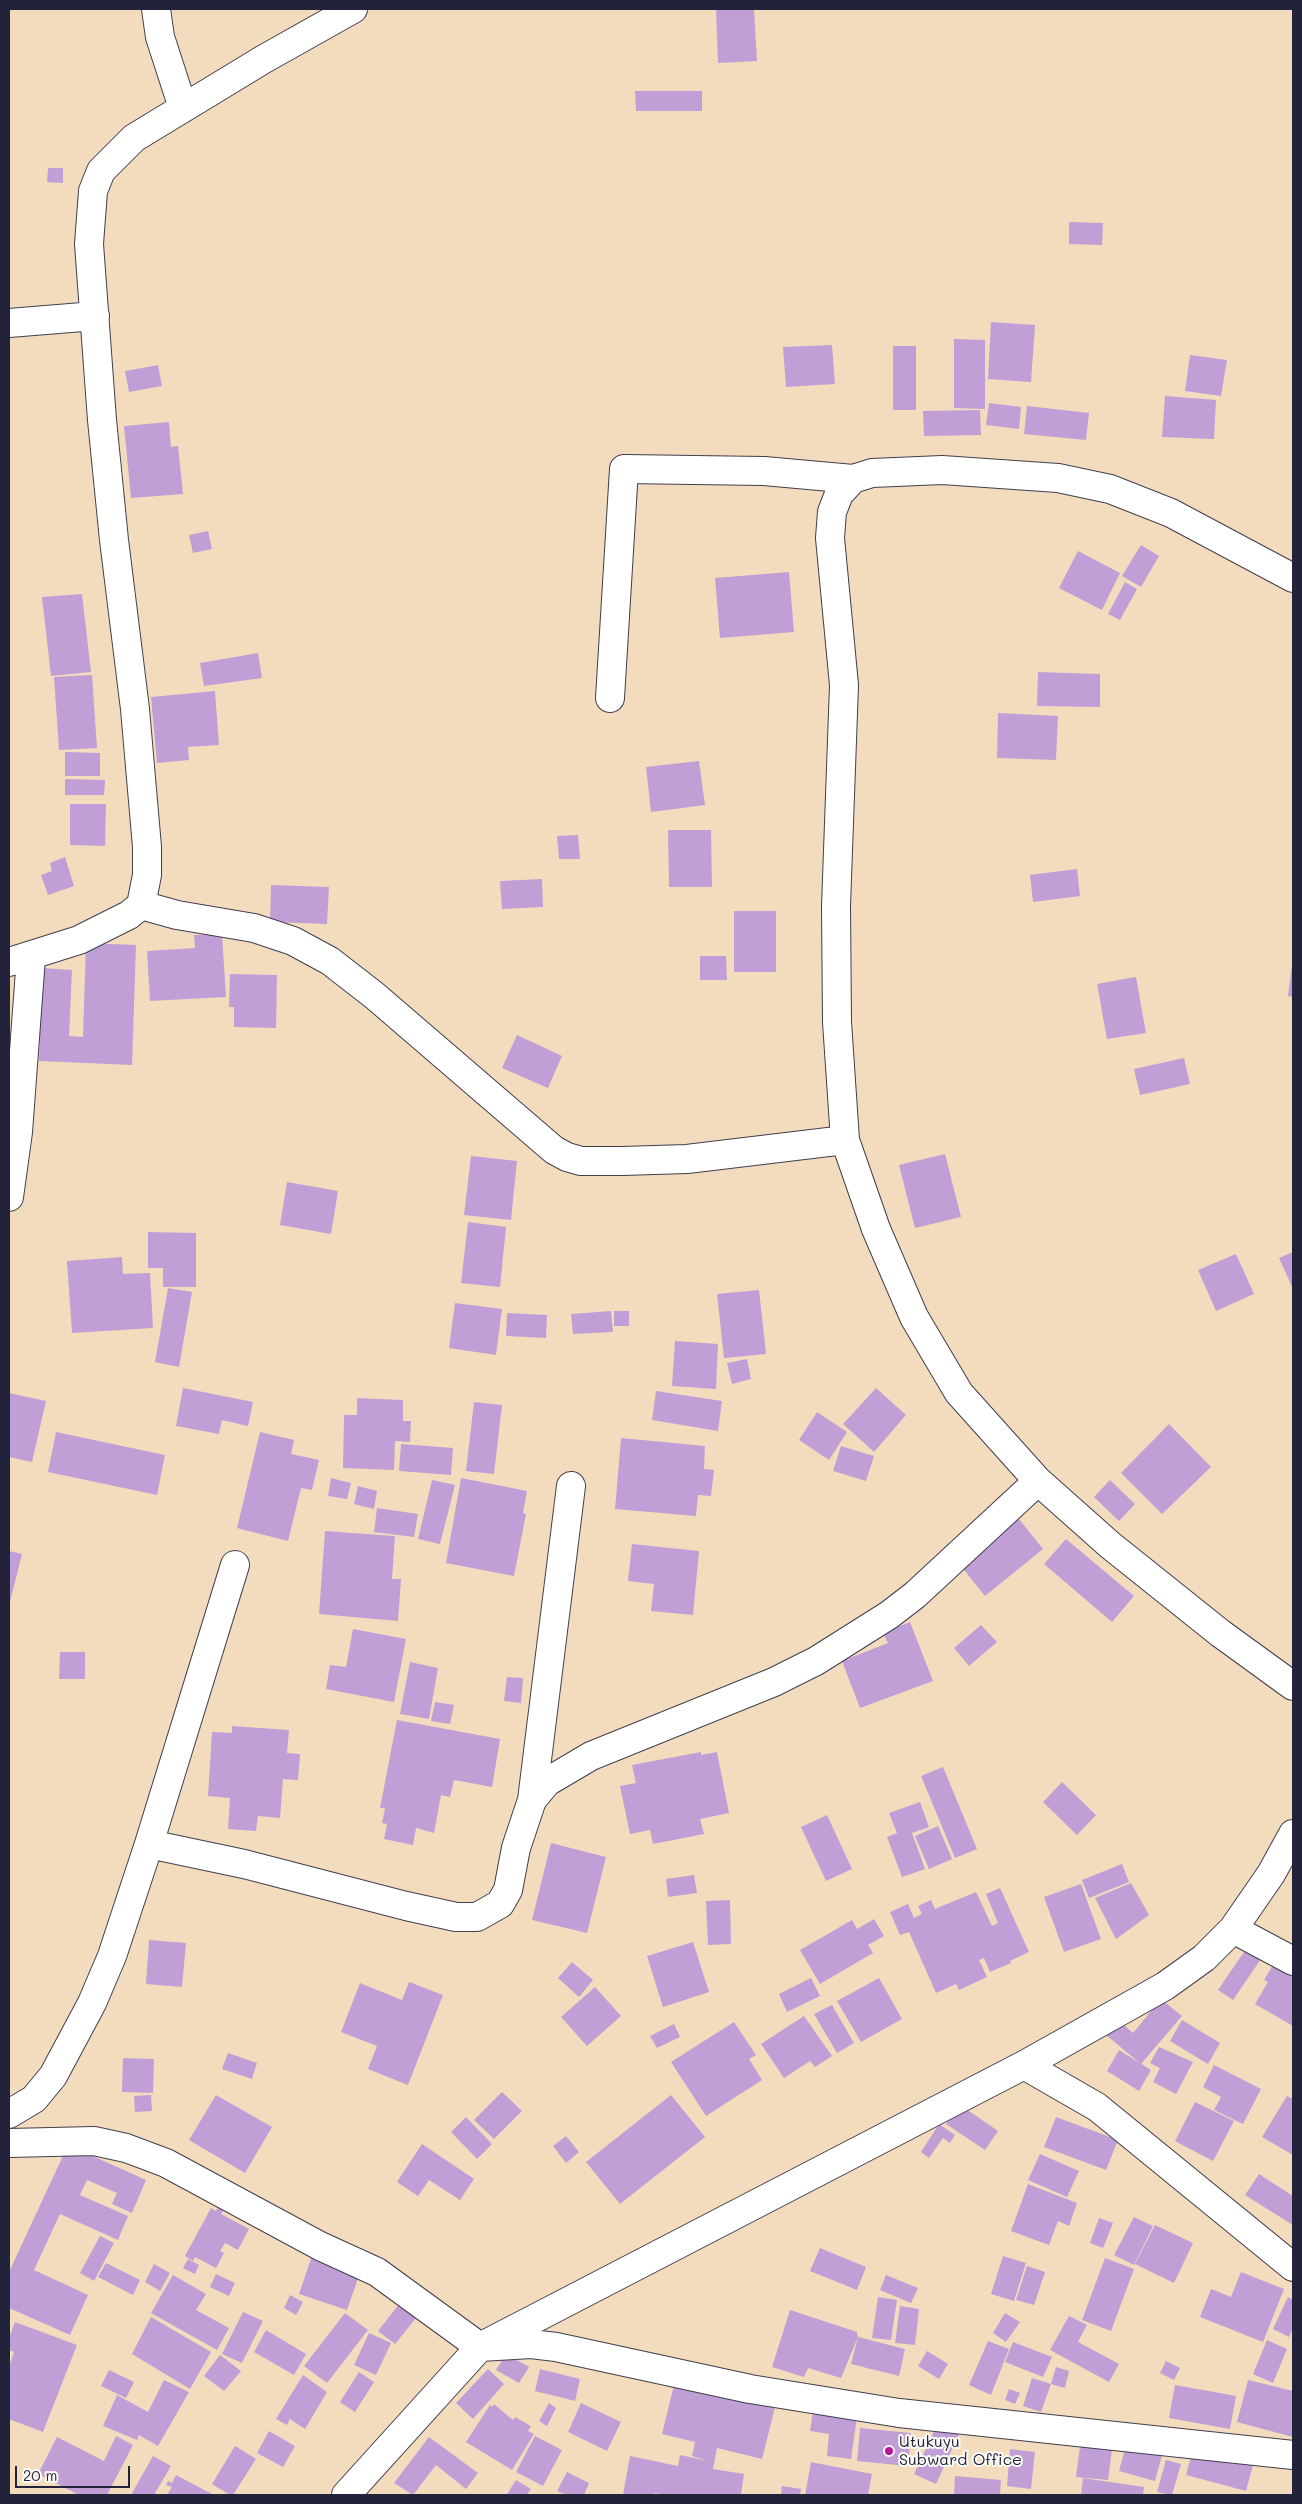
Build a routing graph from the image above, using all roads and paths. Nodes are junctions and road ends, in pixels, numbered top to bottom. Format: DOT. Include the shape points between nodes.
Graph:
graph roads {
  1 [pos="156,9"];
  2 [pos="353,9"];
  3 [pos="183,108"];
  4 [pos="95,316"];
  5 [pos="9,323"];
  6 [pos="853,480"];
  7 [pos="1293,578"];
  8 [pos="610,698"];
  9 [pos="140,905"];
  10 [pos="20,959"];
  11 [pos="845,1140"];
  12 [pos="9,1197"];
  13 [pos="1038,1480"];
  14 [pos="571,1486"];
  15 [pos="235,1565"];
  16 [pos="1293,1686"];
  17 [pos="532,1800"];
  18 [pos="1293,1834"];
  19 [pos="149,1844"];
  20 [pos="1233,1929"];
  21 [pos="1293,1960"];
  22 [pos="1024,2065"];
  23 [pos="9,2114"];
  24 [pos="9,2143"];
  25 [pos="1293,2267"];
  26 [pos="480,2347"];
  27 [pos="1293,2455"];
  28 [pos="346,2495"];
  1 -- 3 [label="street" via="160,37"];
  2 -- 3 [label="street"];
  3 -- 4 [label="street" via="134,138 101,171 93,191 88,244"];
  4 -- 5 [label="street"];
  4 -- 9 [label="street" via="110,503 145,820 147,875"];
  6 -- 7 [label="street" via="872,473 942,470 1058,478 1110,489 1171,513"];
  6 -- 8 [label="street" via="764,471 624,470"];
  6 -- 11 [label="street" via="839,494 832,512 830,538 844,685 836,906 837,1022"];
  9 -- 10 [label="street" via="129,915 80,940"];
  9 -- 11 [label="street" via="177,916 254,928 292,941 330,961 566,1157 581,1161 688,1159"];
  10 -- 12 [label="street" via="18,1132"];
  11 -- 13 [label="street" via="876,1229 914,1317 959,1393"];
  13 -- 16 [label="street" via="1110,1545 1220,1633"];
  13 -- 17 [label="street" via="915,1595 856,1636 774,1682 591,1756 548,1782"];
  14 -- 17 [label="street"];
  15 -- 19 [label="street"];
  17 -- 19 [label="street" via="516,1848 508,1890 500,1904 477,1917 456,1917 406,1906 244,1864"];
  18 -- 20 [label="street"];
  19 -- 23 [label="street" via="112,1956 92,2003 53,2076 34,2099"];
  20 -- 21 [label="street"];
  20 -- 22 [label="street" via="1204,1958 1165,1986"];
  22 -- 25 [label="street" via="1097,2107"];
  22 -- 26 [label="street"];
  24 -- 26 [label="street" via="94,2141 126,2148 166,2163 320,2246 377,2272"];
  26 -- 27 [label="street" via="531,2344 556,2347 750,2389 890,2412"];
  26 -- 28 [label="street"];
}
